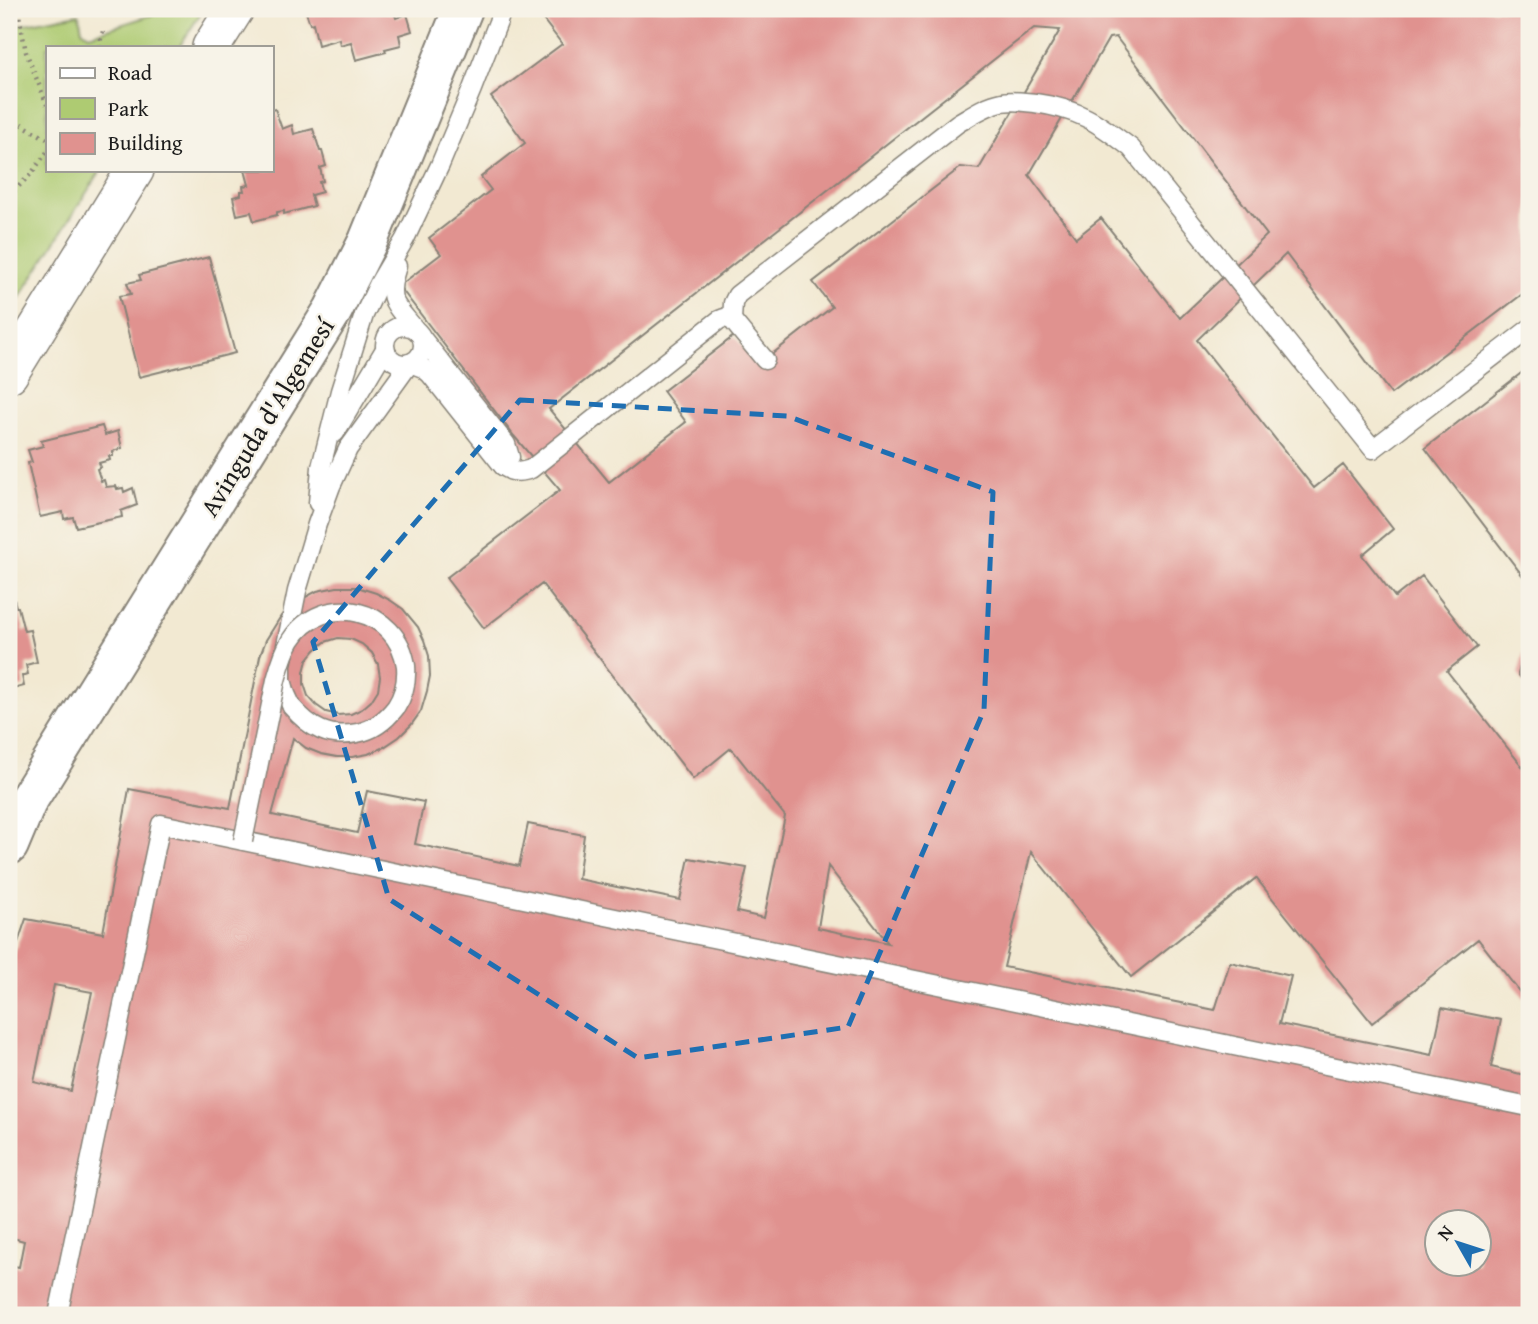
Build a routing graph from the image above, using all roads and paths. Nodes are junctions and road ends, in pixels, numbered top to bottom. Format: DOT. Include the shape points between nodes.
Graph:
graph roads {
  1 [pos="235,9"];
  2 [pos="463,9"];
  3 [pos="18,10"];
  4 [pos="502,13"];
  5 [pos="103,31"];
  6 [pos="99,46"];
  7 [pos="212,46"];
  8 [pos="46,102"];
  9 [pos="9,117"];
  10 [pos="46,138"];
  11 [pos="46,153"];
  12 [pos="134,172"];
  13 [pos="9,196"];
  14 [pos="405,239"];
  15 [pos="375,293"];
  16 [pos="732,320"];
  17 [pos="1529,329"];
  18 [pos="418,333"];
  19 [pos="385,346"];
  20 [pos="765,360"];
  21 [pos="410,363"];
  22 [pos="9,374"];
  23 [pos="325,450"];
  24 [pos="503,466"];
  25 [pos="317,524"];
  26 [pos="18,809"];
  27 [pos="243,841"];
  28 [pos="9,845"];
  29 [pos="1529,1107"];
  30 [pos="58,1315"];
  1 -- 7 [label="street"];
  2 -- 26 [label="street, Avinguda d'Algemesí" via="368,241 333,310"];
  3 -- 8 [label="path" via="26,52"];
  4 -- 14 [label="lane"];
  5 -- 6 [label="path"];
  9 -- 10 [label="path"];
  11 -- 13 [label="path"];
  12 -- 22 [label="street"];
  14 -- 15 [label="lane"];
  14 -- 18 [label="lane" via="391,293"];
  15 -- 19 [label="lane" via="373,317"];
  15 -- 23 [label="lane" via="353,347"];
  16 -- 17 [label="lane" via="737,295 948,131 980,110 1002,102 1024,102 1079,113 1131,148 1373,449"];
  16 -- 20 [label="lane"];
  16 -- 24 [label="lane" via="719,320 531,469 516,472"];
  18 -- 19 [label="lane" via="408,326 396,328"];
  18 -- 21 [label="lane" via="424,344 420,356"];
  18 -- 24 [label="lane" via="506,444 510,457"];
  19 -- 21 [label="lane" via="392,360"];
  19 -- 23 [label="lane"];
  21 -- 24 [label="lane" via="429,374"];
  21 -- 25 [label="lane" via="348,449"];
  23 -- 25 [label="lane"];
  25 -- 27 [label="lane, bridge" via="297,591 282,665 292,707 317,729 349,735 364,732 389,716 404,689 404,656 387,628 374,618 341,610 299,629 290,641 281,660"];
  26 -- 28 [label="street, Avinguda d'Algemesí"];
  27 -- 29 [label="lane"];
  27 -- 30 [label="lane" via="161,824"];
}
